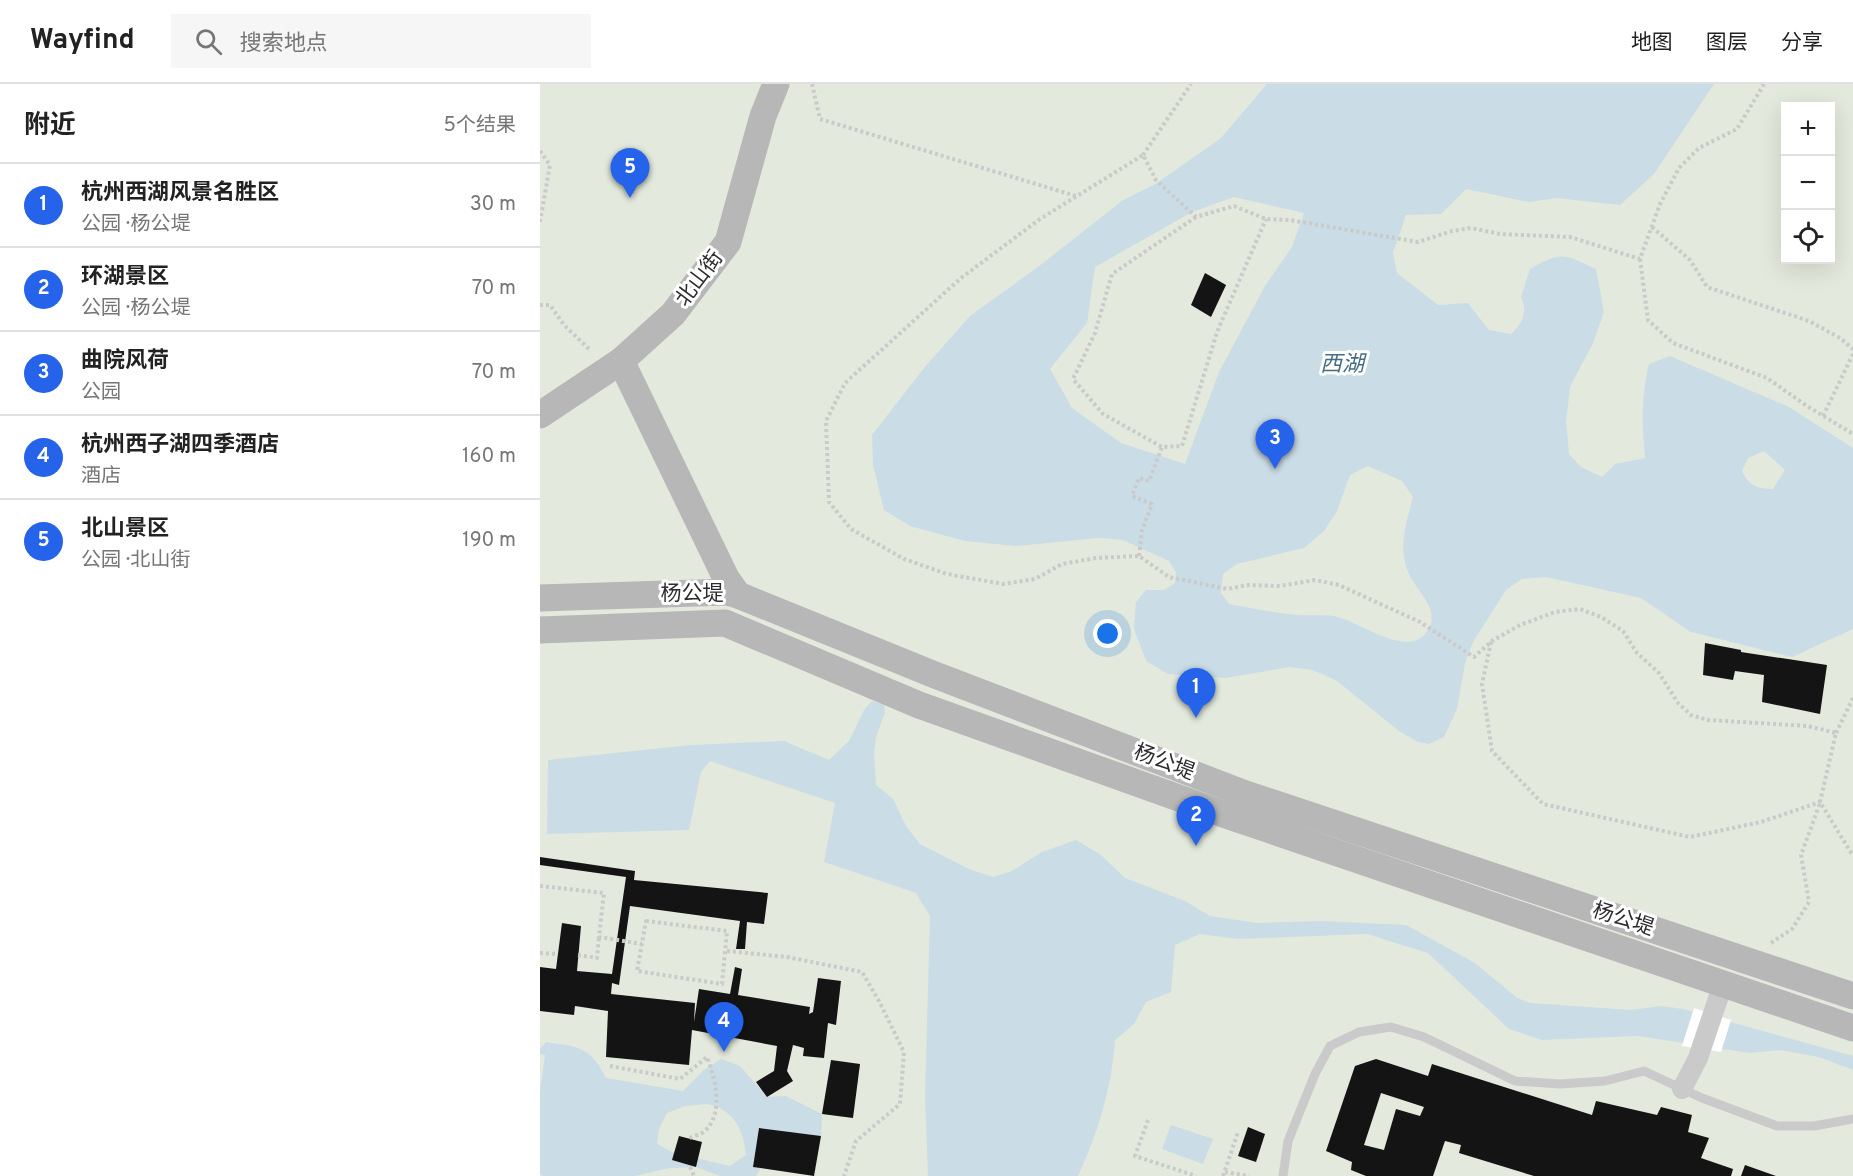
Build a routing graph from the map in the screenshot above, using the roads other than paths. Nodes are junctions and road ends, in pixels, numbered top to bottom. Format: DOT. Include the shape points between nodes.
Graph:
graph roads {
  1 [pos="776,84"];
  2 [pos="616,364"];
  3 [pos="540,415"];
  4 [pos="738,595"];
  5 [pos="540,598"];
  6 [pos="540,630"];
  7 [pos="1723,984"];
  8 [pos="1853,996"];
  9 [pos="1853,1028"];
  10 [pos="1682,1089"];
  11 [pos="1853,1119"];
  12 [pos="1283,1176"];
  1 -- 2 [label="main road, 北山街" via="763,116 728,242 674,314"];
  2 -- 3 [label="main road, 北山街"];
  2 -- 4 [label="main road"];
  4 -- 5 [label="main road, 杨公堤" via="727,592"];
  4 -- 8 [label="main road, 杨公堤" via="1243,793"];
  6 -- 7 [label="main road, 杨公堤" via="725,623 930,709 1229,816"];
  7 -- 9 [label="main road, 杨公堤"];
  7 -- 10 [label="street" via="1698,1058"];
  10 -- 11 [label="lane" via="1777,1126 1814,1126"];
  10 -- 12 [label="lane" via="1644,1071 1605,1081 1515,1081 1424,1037 1390,1028 1359,1032 1330,1046 1315,1074 1288,1141"];
}
